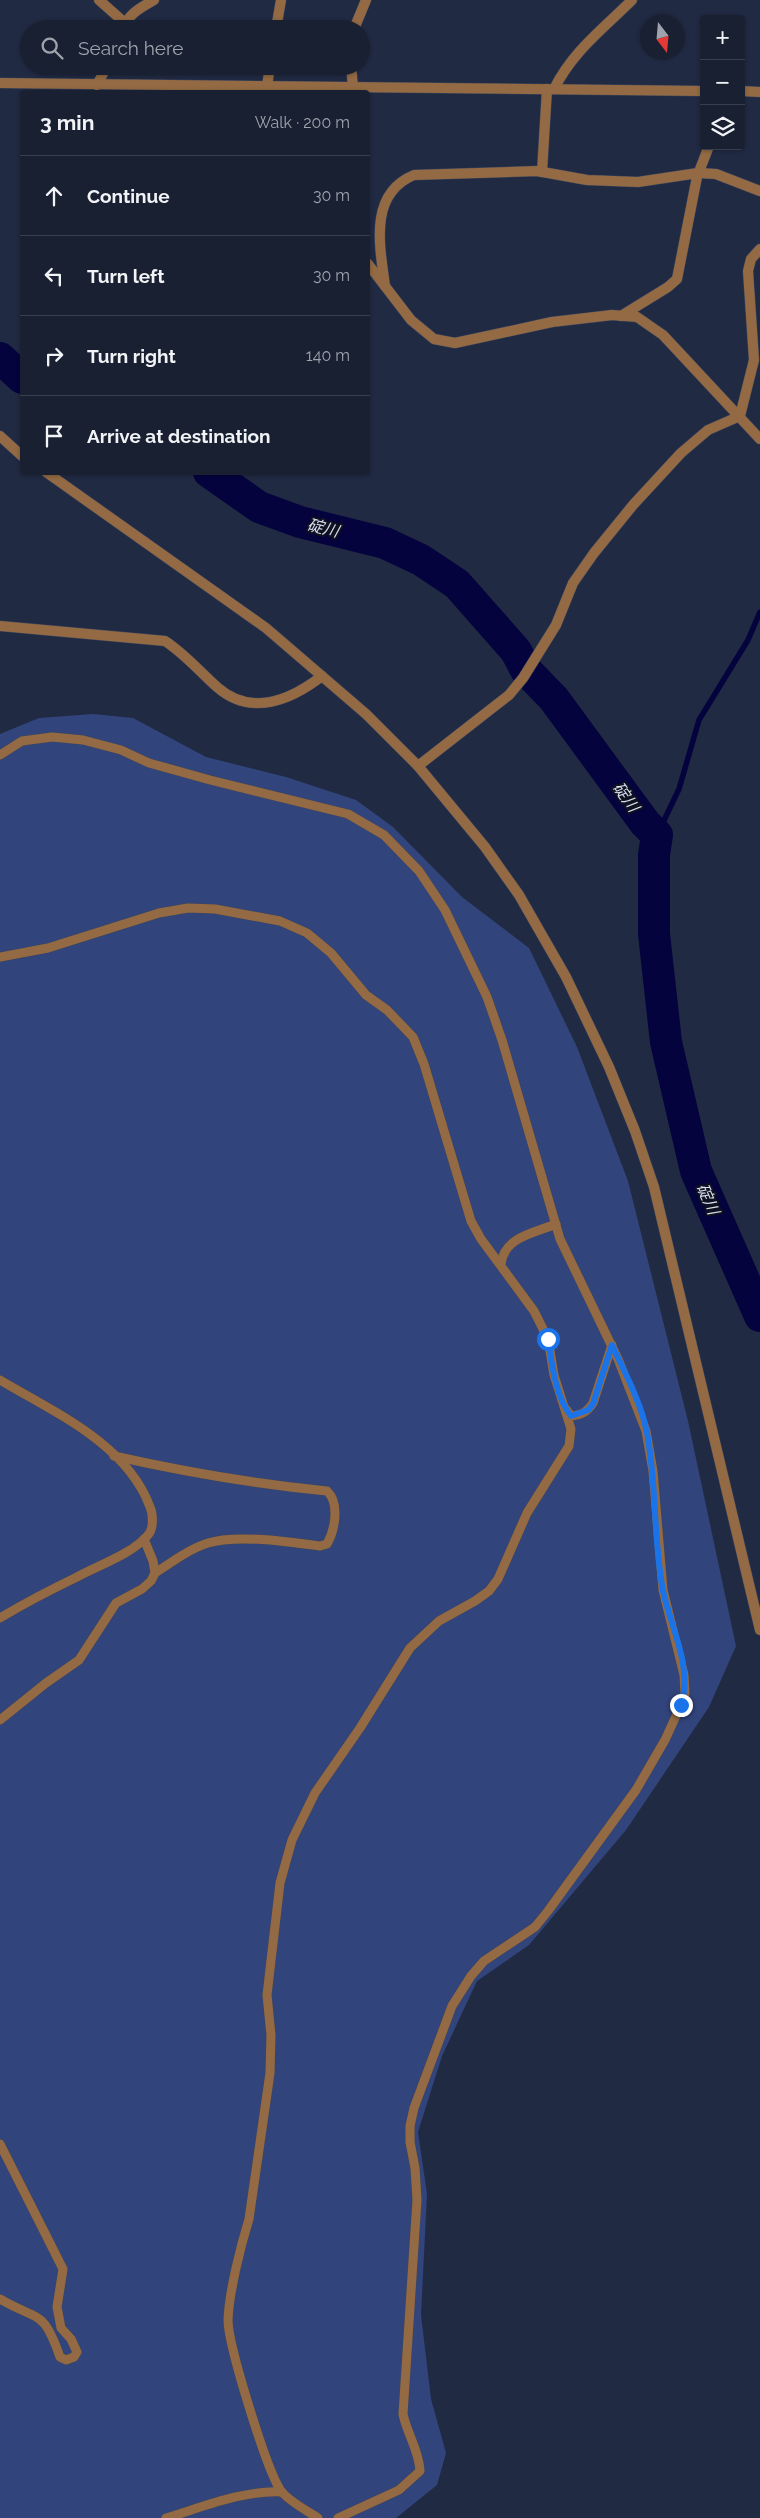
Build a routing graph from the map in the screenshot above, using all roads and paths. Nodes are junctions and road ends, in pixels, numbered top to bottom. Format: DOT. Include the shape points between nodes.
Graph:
graph roads {
  1 [pos="99,0"];
  2 [pos="154,0"];
  3 [pos="281,0"];
  4 [pos="366,0"];
  5 [pos="632,0"];
  6 [pos="119,20"];
  7 [pos="129,20"];
  8 [pos="278,20"];
  9 [pos="358,20"];
  10 [pos="102,75"];
  11 [pos="268,75"];
  12 [pos="352,75"];
  13 [pos="0,84"];
  14 [pos="97,85"];
  15 [pos="266,86"];
  16 [pos="353,87"];
  17 [pos="70,88"];
  18 [pos="550,89"];
  19 [pos="700,91"];
  20 [pos="745,91"];
  21 [pos="760,92"];
  22 [pos="707,150"];
  23 [pos="542,172"];
  24 [pos="698,174"];
  25 [pos="760,191"];
  26 [pos="760,249"];
  27 [pos="370,267"];
  28 [pos="385,288"];
  29 [pos="620,316"];
  30 [pos="740,416"];
  31 [pos="0,436"];
  32 [pos="760,439"];
  33 [pos="20,454"];
  34 [pos="50,475"];
  35 [pos="0,626"];
  36 [pos="322,676"];
  37 [pos="0,755"];
  38 [pos="418,766"];
  39 [pos="0,957"];
  40 [pos="556,1224"];
  41 [pos="501,1264"];
  42 [pos="612,1345"];
  43 [pos="0,1380"];
  44 [pos="565,1408"];
  45 [pos="114,1456"];
  46 [pos="144,1539"];
  47 [pos="155,1573"];
  48 [pos="0,1618"];
  49 [pos="760,1630"];
  50 [pos="0,1720"];
  51 [pos="0,2144"];
  52 [pos="0,2299"];
  53 [pos="0,2308"];
  54 [pos="25,2310"];
  55 [pos="61,2328"];
  56 [pos="52,2333"];
  57 [pos="282,2492"];
  58 [pos="166,2518"];
  59 [pos="318,2518"];
  60 [pos="338,2518"];
  1 -- 6 [label="street"];
  2 -- 7 [label="street" via="136,11"];
  3 -- 8 [label="street"];
  4 -- 9 [label="street"];
  5 -- 18 [label="street" via="579,52"];
  10 -- 14 [label="street"];
  11 -- 15 [label="street"];
  12 -- 16 [label="street"];
  13 -- 17 [label="street"];
  14 -- 15 [label="street"];
  14 -- 17 [label="street"];
  15 -- 16 [label="street"];
  16 -- 18 [label="street"];
  18 -- 19 [label="street"];
  18 -- 23 [label="street"];
  20 -- 21 [label="street"];
  22 -- 24 [label="street"];
  23 -- 24 [label="street" via="587,180 638,182"];
  23 -- 28 [label="street" via="467,172 414,175 406,179 386,201 380,217 378,235"];
  24 -- 25 [label="street" via="728,177"];
  24 -- 29 [label="street" via="677,279"];
  26 -- 30 [label="street" via="751,259 748,271 754,360"];
  27 -- 28 [label="street"];
  28 -- 29 [label="street" via="411,320 434,339 455,343 552,322"];
  29 -- 30 [label="street" via="637,317 663,335"];
  30 -- 32 [label="street"];
  30 -- 38 [label="street" via="708,430 681,453 632,505 574,583 556,625 523,678 509,695"];
  31 -- 33 [label="street"];
  34 -- 36 [label="street" via="266,628"];
  35 -- 36 [label="street" via="165,640 182,652 218,688 240,701 256,704 281,700 302,691"];
  36 -- 38 [label="street"];
  37 -- 40 [label="lane" via="22,742 52,737 83,740 121,750 148,763 348,814 384,835 419,870 445,910 487,997"];
  38 -- 49 [label="street" via="519,895 566,977 635,1131 654,1187"];
  39 -- 41 [label="lane" via="48,948 188,908 215,909 280,921 307,934 331,953 366,994 387,1010 412,1037 424,1064 471,1221 480,1239"];
  40 -- 41 [label="lane" via="508,1244"];
  40 -- 42 [label="lane" via="560,1239"];
  41 -- 44 [label="lane" via="534,1311 548,1339 554,1375"];
  42 -- 44 [label="lane" via="598,1392 588,1410 571,1416"];
  42 -- 60 [label="lane" via="646,1431 653,1471 663,1590 682,1659 685,1694 665,1740 636,1790 548,1911 535,1927 484,1961 452,2006 410,2126 417,2200 403,2414 406,2431 418,2454 420,2470 399,2490"];
  43 -- 45 [label="lane" via="96,1438"];
  44 -- 57 [label="lane" via="570,1429 569,1446 527,1513 498,1579 489,1591 438,1622 410,1648 315,1793 292,1840 280,1883 267,1995 270,2073 249,2219 228,2319 229,2336 249,2404"];
  45 -- 46 [label="lane" via="144,1489 153,1514 150,1534"];
  45 -- 47 [label="lane" via="182,1471 327,1491 333,1497 332,1536 327,1544 227,1538 199,1547"];
  46 -- 47 [label="lane"];
  46 -- 48 [label="lane" via="136,1547"];
  47 -- 50 [label="lane" via="142,1589 116,1603 79,1660"];
  51 -- 55 [label="lane" via="63,2269 57,2307"];
  52 -- 54 [label="lane"];
  53 -- 54 [label="lane"];
  54 -- 56 [label="lane" via="36,2315"];
  55 -- 56 [label="lane"];
  55 -- 56 [label="lane" via="77,2352 74,2357 66,2360 60,2357"];
  57 -- 58 [label="lane" via="265,2491 238,2497"];
  57 -- 59 [label="lane"];
}
